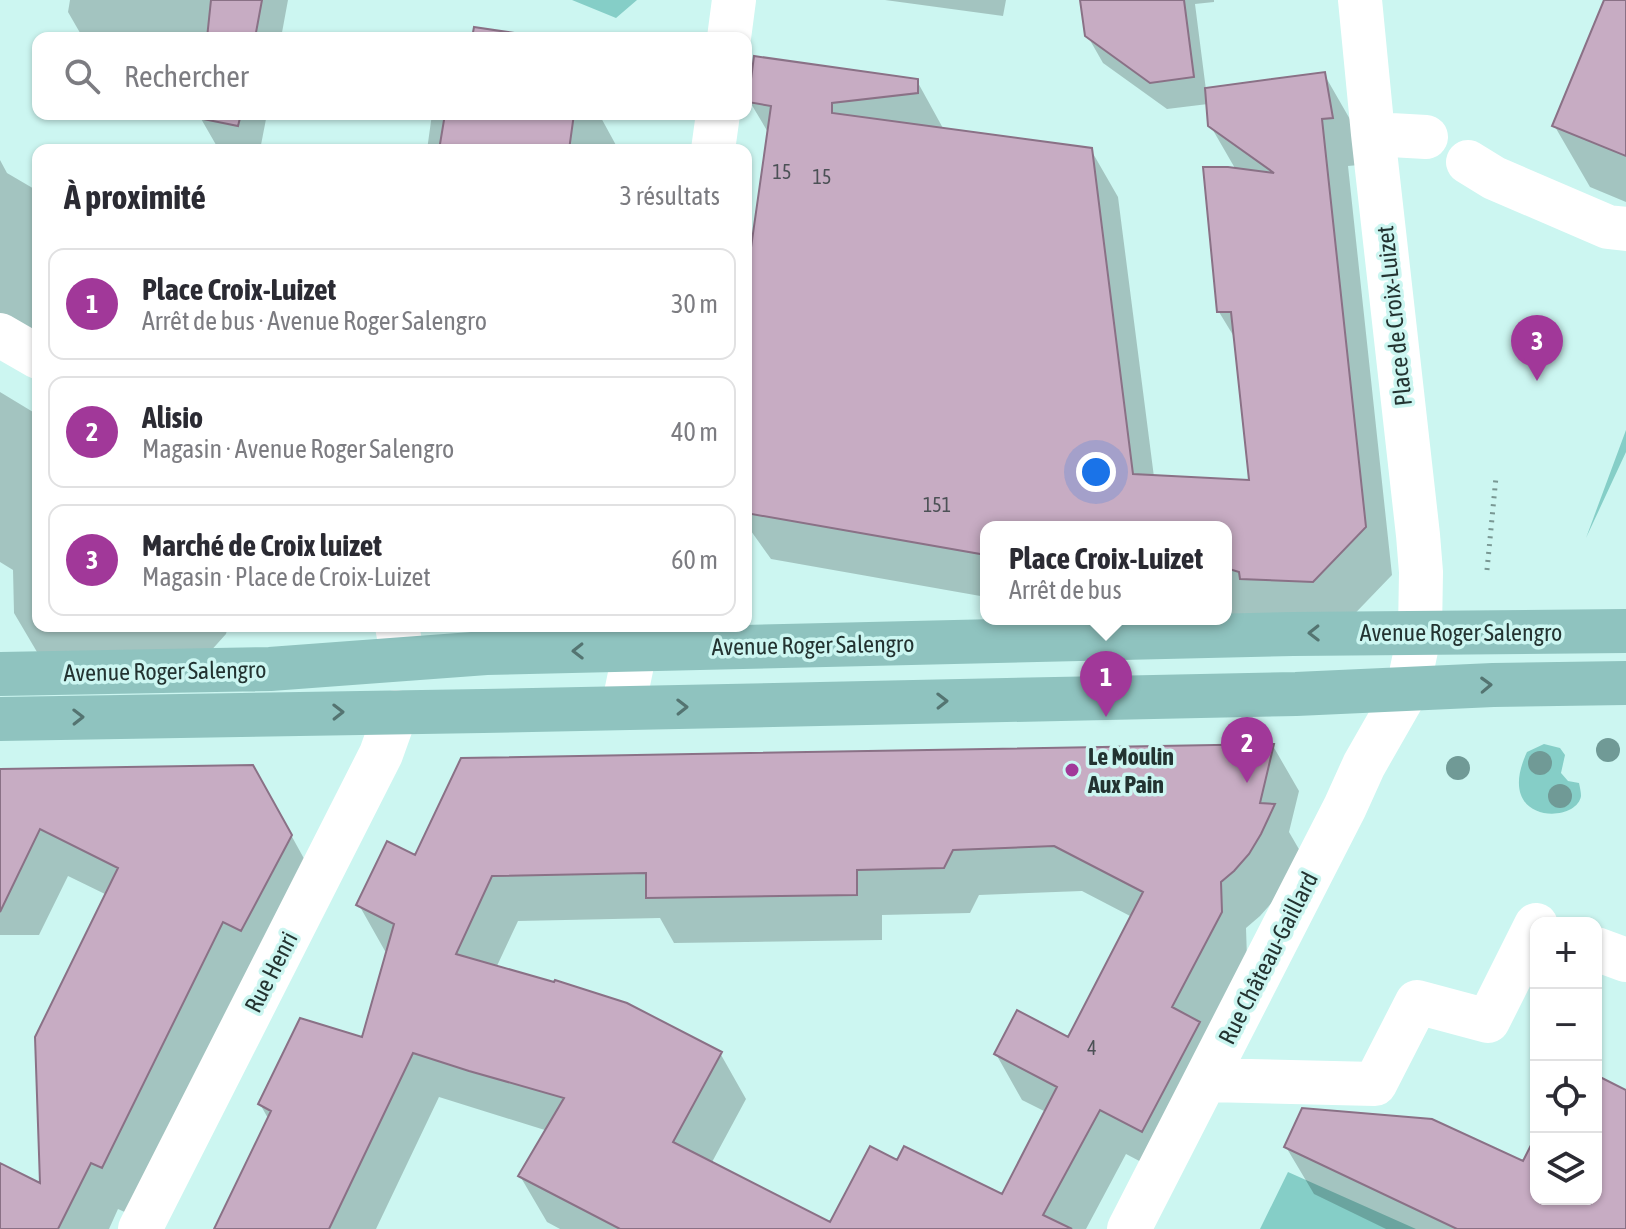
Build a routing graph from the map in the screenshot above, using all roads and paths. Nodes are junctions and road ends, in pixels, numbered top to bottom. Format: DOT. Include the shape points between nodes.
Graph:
graph roads {
  1 [pos="734,0"];
  2 [pos="1360,0"];
  3 [pos="730,32"];
  4 [pos="717,120"];
  5 [pos="1373,134"];
  6 [pos="1426,137"];
  7 [pos="714,144"];
  8 [pos="1468,162"];
  9 [pos="1626,229"];
  10 [pos="0,335"];
  11 [pos="32,354"];
  12 [pos="1496,477"];
  13 [pos="1487,570"];
  14 [pos="1420,631"];
  15 [pos="1626,631"];
  16 [pos="638,638"];
  17 [pos="400,642"];
  18 [pos="0,674"];
  19 [pos="1626,683"];
  20 [pos="1408,688"];
  21 [pos="623,708"];
  22 [pos="396,712"];
  23 [pos="0,719"];
  24 [pos="1530,937"];
  25 [pos="1602,951"];
  26 [pos="1626,960"];
  27 [pos="1206,1080"];
  28 [pos="140,1229"];
  29 [pos="1129,1229"];
  1 -- 3 [label="street"];
  2 -- 5 [label="street, Place de Croix-Luizet"];
  4 -- 7 [label="street"];
  5 -- 6 [label="street"];
  5 -- 14 [label="street, Place de Croix-Luizet" via="1418,535"];
  8 -- 9 [label="street" via="1593,221"];
  10 -- 11 [label="street"];
  12 -- 13 [label="path"];
  14 -- 15 [label="main road, Avenue Roger Salengro"];
  14 -- 16 [label="main road, Avenue Roger Salengro, one-way"];
  14 -- 20 [label="street, Place de Croix-Luizet"];
  16 -- 17 [label="main road, Avenue Roger Salengro, one-way" via="486,653"];
  16 -- 21 [label="street"];
  17 -- 18 [label="main road, Avenue Roger Salengro" via="270,669"];
  17 -- 22 [label="main road"];
  20 -- 19 [label="main road, Avenue Roger Salengro, one-way"];
  21 -- 20 [label="main road, Avenue Roger Salengro, one-way"];
  20 -- 27 [label="street, Rue Château-Gaillard"];
  21 -- 22 [label="main road, Avenue Roger Salengro"];
  23 -- 22 [label="main road, Avenue Roger Salengro, one-way"];
  22 -- 28 [label="street, Rue Henri" via="381,754"];
  24 -- 27 [label="street" via="1488,1021 1417,1002 1375,1084"];
  25 -- 26 [label="street"];
  27 -- 29 [label="street, Rue Château-Gaillard"];
}
